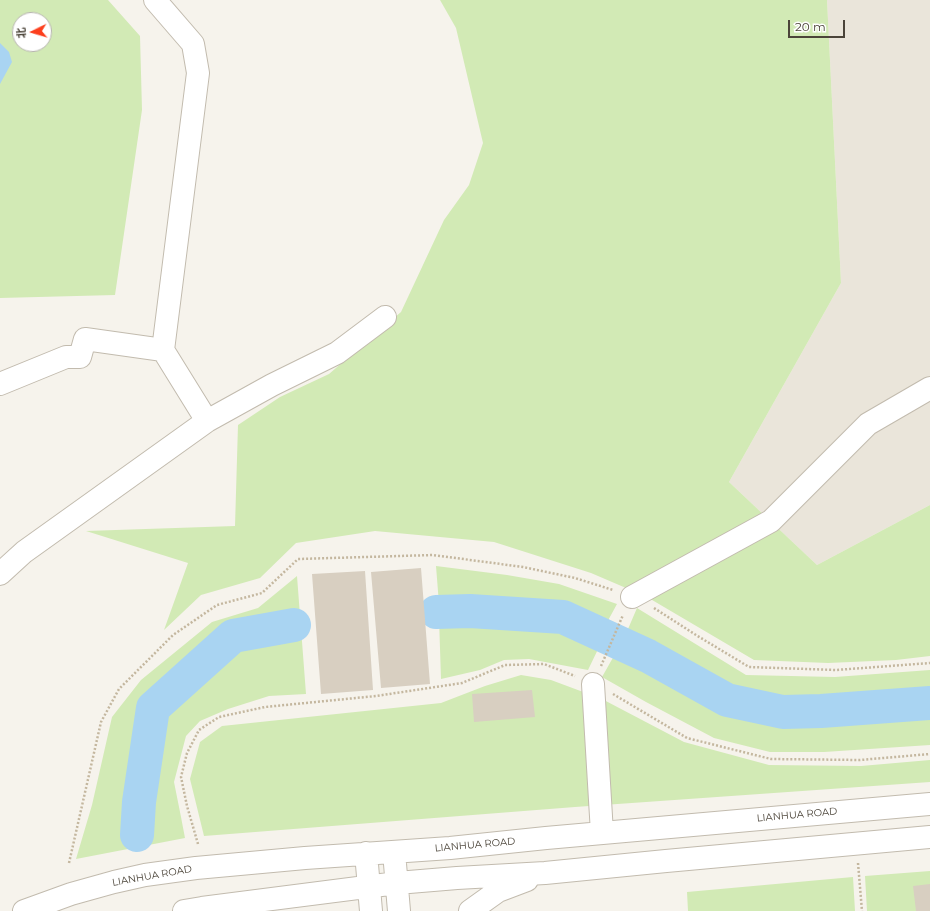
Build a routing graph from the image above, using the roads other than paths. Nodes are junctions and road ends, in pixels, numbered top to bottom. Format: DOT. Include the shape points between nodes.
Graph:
graph roads {
  1 [pos="155,0"];
  2 [pos="385,317"];
  3 [pos="163,350"];
  4 [pos="0,384"];
  5 [pos="930,388"];
  6 [pos="207,421"];
  7 [pos="0,574"];
  8 [pos="628,604"];
  9 [pos="597,676"];
  10 [pos="930,804"];
  11 [pos="602,833"];
  12 [pos="930,838"];
  13 [pos="394,852"];
  14 [pos="366,853"];
  15 [pos="545,873"];
  16 [pos="397,883"];
  17 [pos="369,886"];
  18 [pos="193,909"];
  19 [pos="24,911"];
  20 [pos="371,911"];
  21 [pos="399,911"];
  22 [pos="470,911"];
  1 -- 3 [label="street" via="193,44 198,73"];
  2 -- 6 [label="street" via="337,353"];
  3 -- 4 [label="street" via="85,339 80,357 66,357"];
  3 -- 6 [label="street"];
  5 -- 8 [label="street" via="868,424 771,521"];
  6 -- 7 [label="street" via="24,552"];
  9 -- 11 [label="street"];
  10 -- 11 [label="street, LIANHUA ROAD"];
  11 -- 13 [label="street, LIANHUA ROAD"];
  12 -- 15 [label="street"];
  13 -- 14 [label="street, LIANHUA ROAD"];
  13 -- 16 [label="street"];
  14 -- 17 [label="street"];
  14 -- 19 [label="street, LIANHUA ROAD" via="145,875 71,894"];
  15 -- 16 [label="street"];
  15 -- 22 [label="street" via="498,891"];
  16 -- 17 [label="street"];
  16 -- 21 [label="street"];
  17 -- 18 [label="street"];
  17 -- 20 [label="street"];
}
